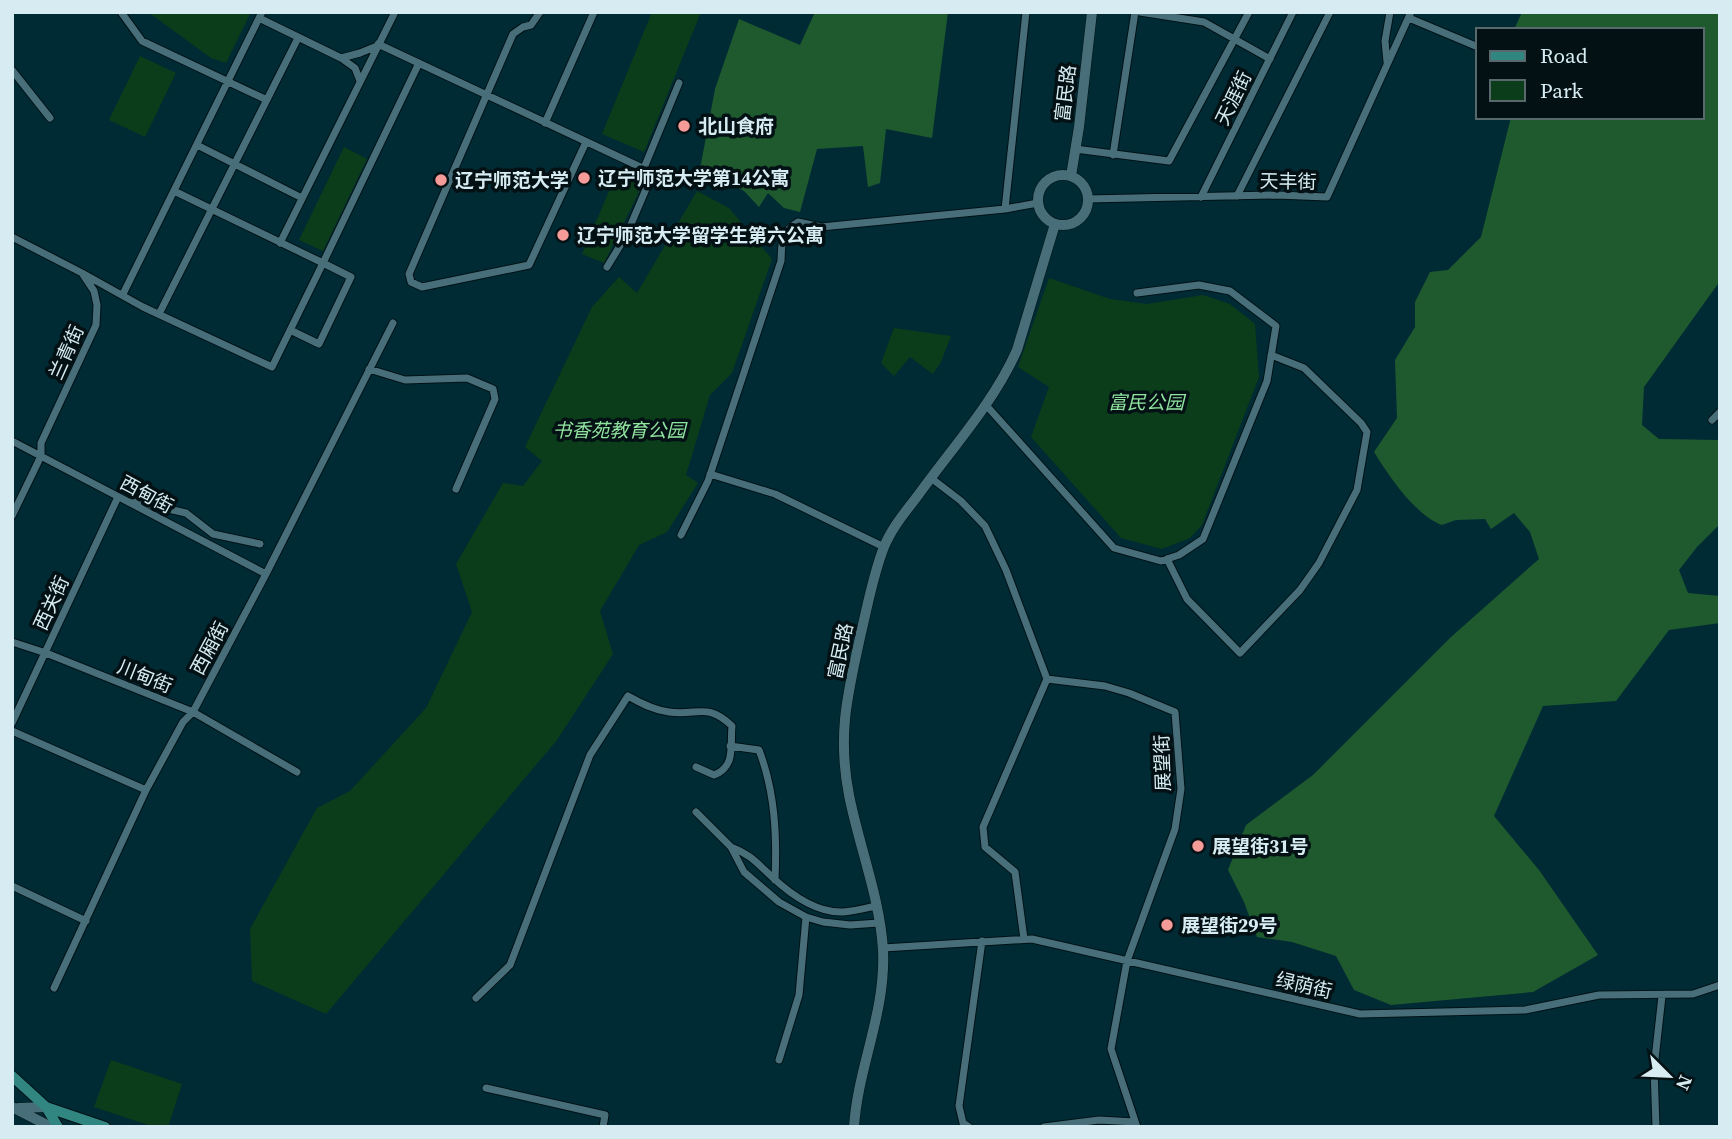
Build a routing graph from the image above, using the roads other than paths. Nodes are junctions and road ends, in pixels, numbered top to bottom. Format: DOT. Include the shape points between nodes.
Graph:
graph roads {
  1 [pos="121,12"];
  2 [pos="395,12"];
  3 [pos="540,12"];
  4 [pos="594,12"];
  5 [pos="1026,12"];
  6 [pos="1092,12"];
  7 [pos="1135,12"];
  8 [pos="1140,12"];
  9 [pos="1204,12"];
  10 [pos="1249,12"];
  11 [pos="1293,12"];
  12 [pos="1330,12"];
  13 [pos="1390,12"];
  14 [pos="261,15"];
  15 [pos="1175,15"];
  16 [pos="1410,15"];
  17 [pos="1204,22"];
  18 [pos="298,38"];
  19 [pos="1235,39"];
  20 [pos="378,45"];
  21 [pos="1476,46"];
  22 [pos="341,58"];
  23 [pos="1270,59"];
  24 [pos="419,63"];
  25 [pos="1387,66"];
  26 [pos="12,69"];
  27 [pos="360,81"];
  28 [pos="228,82"];
  29 [pos="679,83"];
  30 [pos="486,95"];
  31 [pos="267,100"];
  32 [pos="50,118"];
  33 [pos="545,123"];
  34 [pos="586,142"];
  35 [pos="197,145"];
  36 [pos="1075,149"];
  37 [pos="1113,155"];
  38 [pos="236,164"];
  39 [pos="644,167"];
  40 [pos="1071,176"];
  41 [pos="174,191"];
  42 [pos="1237,196"];
  43 [pos="1201,197"];
  44 [pos="302,198"];
  45 [pos="1087,199"];
  46 [pos="1038,203"];
  47 [pos="1005,209"];
  48 [pos="212,210"];
  49 [pos="1055,224"];
  50 [pos="12,237"];
  51 [pos="280,243"];
  52 [pos="323,263"];
  53 [pos="607,267"];
  54 [pos="82,273"];
  55 [pos="1137,293"];
  56 [pos="123,294"];
  57 [pos="159,314"];
  58 [pos="393,323"];
  59 [pos="290,330"];
  60 [pos="1271,355"];
  61 [pos="369,369"];
  62 [pos="985,404"];
  63 [pos="1720,412"];
  64 [pos="1712,420"];
  65 [pos="12,442"];
  66 [pos="40,456"];
  67 [pos="710,474"];
  68 [pos="931,478"];
  69 [pos="456,489"];
  70 [pos="120,498"];
  71 [pos="12,516"];
  72 [pos="681,535"];
  73 [pos="260,544"];
  74 [pos="884,547"];
  75 [pos="1167,559"];
  76 [pos="266,574"];
  77 [pos="12,642"];
  78 [pos="46,652"];
  79 [pos="1047,679"];
  80 [pos="193,712"];
  81 [pos="12,723"];
  82 [pos="12,731"];
  83 [pos="730,746"];
  84 [pos="695,767"];
  85 [pos="296,772"];
  86 [pos="146,790"];
  87 [pos="696,812"];
  88 [pos="731,847"];
  89 [pos="775,880"];
  90 [pos="12,886"];
  91 [pos="876,906"];
  92 [pos="806,918"];
  93 [pos="86,921"];
  94 [pos="879,922"];
  95 [pos="1024,939"];
  96 [pos="982,941"];
  97 [pos="883,948"];
  98 [pos="1127,961"];
  99 [pos="1720,985"];
  100 [pos="54,988"];
  101 [pos="1662,996"];
  102 [pos="476,998"];
  103 [pos="779,1060"];
  104 [pos="12,1076"];
  105 [pos="486,1088"];
  106 [pos="46,1107"];
  107 [pos="13,1109"];
  108 [pos="1136,1124"];
  109 [pos="51,1127"];
  110 [pos="58,1127"];
  111 [pos="105,1127"];
  112 [pos="603,1127"];
  113 [pos="854,1127"];
  114 [pos="969,1127"];
  115 [pos="1044,1127"];
  116 [pos="1657,1127"];
  1 -- 28 [label="street" via="142,41"];
  2 -- 20 [label="street"];
  3 -- 30 [label="street" via="531,25 513,34"];
  4 -- 33 [label="street"];
  5 -- 47 [label="street"];
  6 -- 36 [label="street, 富民路"];
  7 -- 37 [label="street"];
  8 -- 15 [label="street"];
  9 -- 17 [label="street"];
  10 -- 19 [label="street"];
  11 -- 23 [label="street, 天涯街"];
  12 -- 42 [label="street"];
  13 -- 25 [label="street"];
  14 -- 18 [label="street"];
  14 -- 28 [label="street"];
  15 -- 17 [label="street"];
  16 -- 21 [label="street"];
  16 -- 25 [label="street, 天丰街"];
  17 -- 19 [label="street"];
  18 -- 22 [label="street"];
  18 -- 31 [label="street"];
  19 -- 23 [label="street"];
  19 -- 37 [label="street" via="1168,162"];
  20 -- 22 [label="street"];
  20 -- 24 [label="street"];
  20 -- 27 [label="street"];
  22 -- 27 [label="street" via="355,68"];
  23 -- 43 [label="street, 天涯街"];
  24 -- 30 [label="street"];
  24 -- 52 [label="street"];
  25 -- 42 [label="street, 天丰街" via="1327,197"];
  26 -- 32 [label="street"];
  27 -- 44 [label="street"];
  28 -- 31 [label="street"];
  28 -- 35 [label="street"];
  29 -- 39 [label="street"];
  30 -- 33 [label="street"];
  30 -- 34 [label="street" via="410,275 415,285 529,265"];
  31 -- 38 [label="street"];
  33 -- 34 [label="street"];
  34 -- 39 [label="street"];
  35 -- 38 [label="street"];
  35 -- 41 [label="street"];
  36 -- 37 [label="street"];
  36 -- 40 [label="street, 富民路"];
  38 -- 44 [label="street"];
  38 -- 48 [label="street"];
  39 -- 53 [label="street" via="652,175"];
  40 -- 45 [label="street" via="1081,184"];
  40 -- 46 [label="street" via="1046,183"];
  41 -- 48 [label="street"];
  41 -- 56 [label="street"];
  42 -- 43 [label="street, 天丰街"];
  43 -- 45 [label="street, 天丰街"];
  44 -- 51 [label="street"];
  45 -- 49 [label="street" via="1078,220"];
  46 -- 47 [label="street"];
  46 -- 49 [label="street" via="1044,216"];
  47 -- 67 [label="street" via="821,227 798,222 786,229 781,261"];
  48 -- 51 [label="street"];
  48 -- 57 [label="street"];
  49 -- 62 [label="street, 富民路" via="1017,350"];
  50 -- 54 [label="street"];
  51 -- 52 [label="street"];
  52 -- 59 [label="street"];
  52 -- 59 [label="street" via="351,277 319,344"];
  54 -- 56 [label="street"];
  54 -- 66 [label="street, 兰青街" via="94,291 96,325 41,443"];
  55 -- 60 [label="street" via="1199,285 1230,291 1276,326"];
  56 -- 57 [label="street"];
  57 -- 59 [label="street" via="272,367"];
  58 -- 61 [label="street, 西厢街"];
  60 -- 75 [label="street" via="1267,381 1203,539"];
  60 -- 75 [label="street" via="1304,368 1367,432 1357,490 1320,563 1240,653 1187,599"];
  61 -- 69 [label="street" via="405,380 467,378 493,389 495,398"];
  61 -- 76 [label="street, 西厢街"];
  62 -- 68 [label="street, 富民路"];
  62 -- 75 [label="street" via="1114,548"];
  63 -- 64 [label="street"];
  65 -- 66 [label="street, 西甸街"];
  66 -- 70 [label="street, 西甸街"];
  66 -- 71 [label="street, 兰青街"];
  67 -- 72 [label="street"];
  67 -- 74 [label="street" via="775,494"];
  68 -- 74 [label="street, 富民路"];
  68 -- 79 [label="street" via="985,526"];
  70 -- 73 [label="street" via="186,513 213,534"];
  70 -- 76 [label="street, 西甸街"];
  70 -- 78 [label="street, 西关街"];
  74 -- 91 [label="street, 富民路" via="873,578 843,736 850,797"];
  76 -- 80 [label="street, 西厢街"];
  77 -- 78 [label="street, 川甸街"];
  78 -- 80 [label="street, 川甸街"];
  78 -- 81 [label="street, 西关街"];
  79 -- 95 [label="street" via="983,827 985,847 1015,872"];
  79 -- 98 [label="street, 展望街" via="1129,692 1175,712 1181,789 1175,830"];
  80 -- 85 [label="street, 川甸街"];
  80 -- 86 [label="street, 西厢街"];
  82 -- 86 [label="street"];
  83 -- 84 [label="street" via="729,764 723,771 714,775"];
  83 -- 89 [label="street" via="759,750 769,774"];
  83 -- 102 [label="street" via="732,726 722,716 647,707 628,696 590,755 510,965"];
  86 -- 93 [label="street, 西厢街"];
  87 -- 88 [label="street"];
  88 -- 89 [label="street" via="747,853"];
  88 -- 92 [label="street" via="744,872"];
  89 -- 91 [label="street" via="825,910"];
  90 -- 93 [label="street"];
  91 -- 94 [label="street, 富民路"];
  92 -- 94 [label="street" via="850,925"];
  92 -- 103 [label="street" via="799,995"];
  93 -- 100 [label="street, 西厢街"];
  94 -- 97 [label="street, 富民路"];
  95 -- 96 [label="street, 绿荫街"];
  95 -- 98 [label="street, 绿荫街"];
  96 -- 97 [label="street, 绿荫街"];
  96 -- 114 [label="street" via="959,1106 963,1123"];
  97 -- 113 [label="street, 富民路" via="880,1005"];
  98 -- 101 [label="street, 绿荫街" via="1360,1014 1525,1010 1598,995"];
  98 -- 108 [label="street, 展望街" via="1111,1049"];
  99 -- 101 [label="street, 绿荫街" via="1693,994"];
  101 -- 116 [label="street" via="1654,1068"];
  104 -- 106 [label="main road"];
  105 -- 112 [label="street" via="605,1115"];
  106 -- 107 [label="street"];
  106 -- 110 [label="main road"];
  106 -- 111 [label="main road"];
  107 -- 109 [label="street"];
  108 -- 115 [label="street" via="1098,1120"];
}
